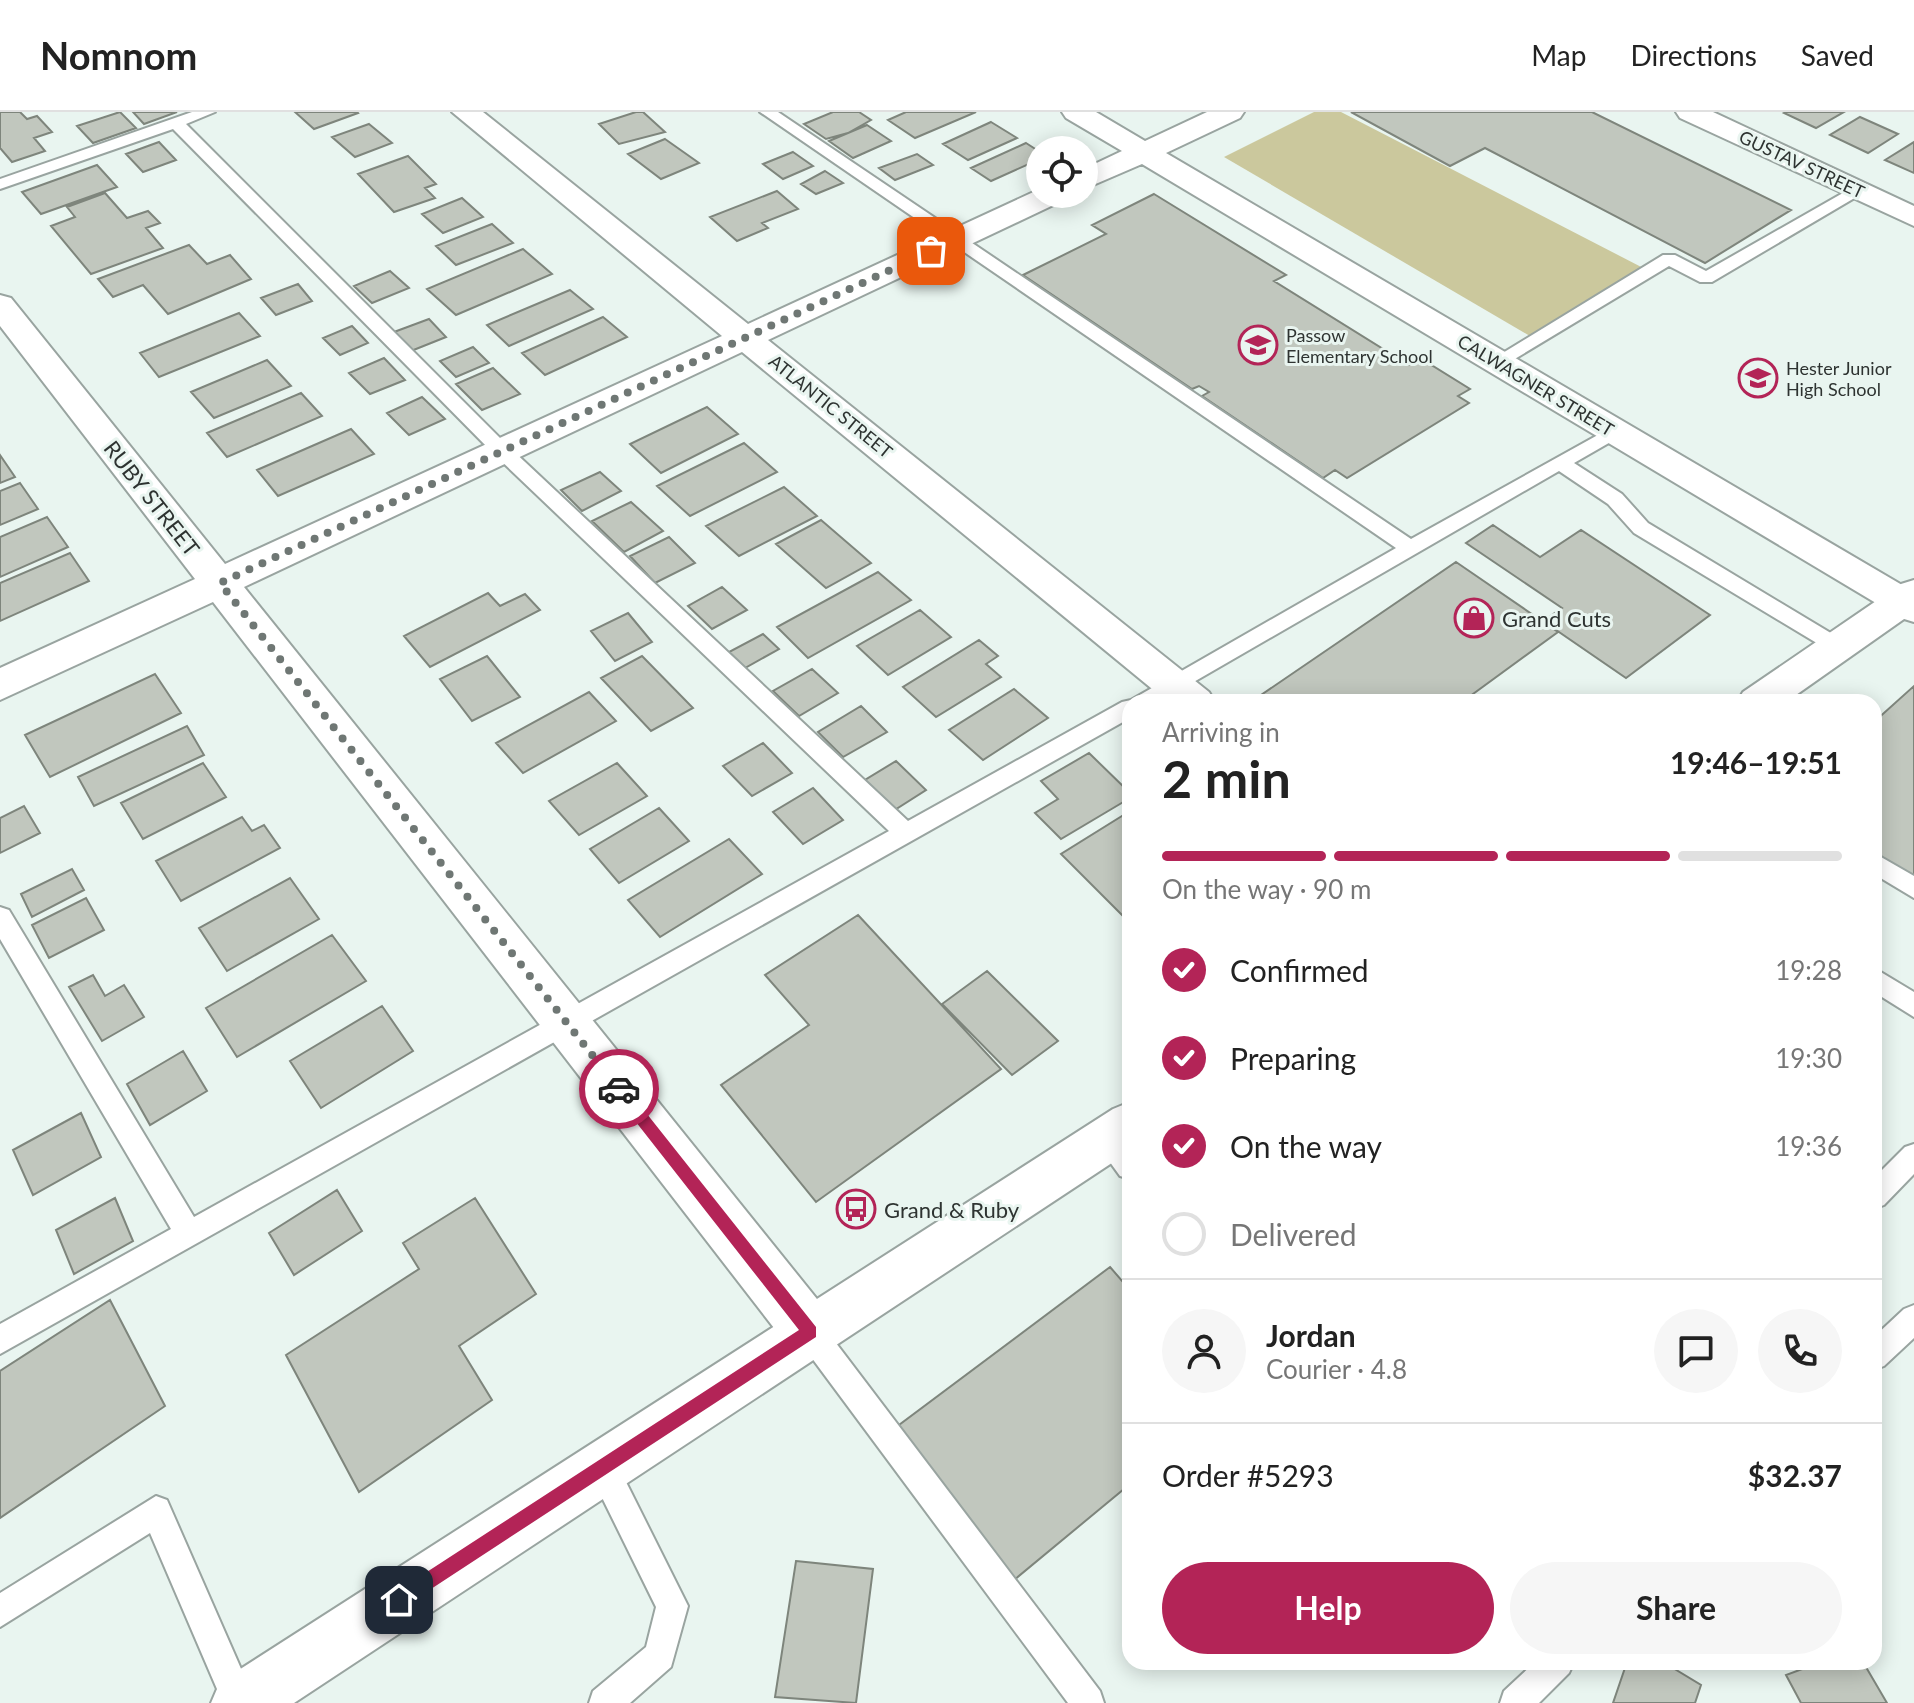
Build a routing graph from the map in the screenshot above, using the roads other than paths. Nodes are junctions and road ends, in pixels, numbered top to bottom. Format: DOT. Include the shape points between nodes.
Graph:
graph roads {
  1 [pos="207,112"];
  2 [pos="466,112"];
  3 [pos="768,112"];
  4 [pos="1076,112"];
  5 [pos="1230,112"];
  6 [pos="1690,112"];
  7 [pos="176,123"];
  8 [pos="1144,152"];
  9 [pos="1098,173"];
  10 [pos="0,184"];
  11 [pos="1857,190"];
  12 [pos="1026,207"];
  13 [pos="1914,217"];
  14 [pos="957,239"];
  15 [pos="0,305"];
  16 [pos="747,337"];
  17 [pos="1497,362"];
  18 [pos="1614,432"];
  19 [pos="502,451"];
  20 [pos="1560,463"];
  21 [pos="1410,548"];
  22 [pos="220,583"];
  23 [pos="1910,601"];
  24 [pos="1837,646"];
  25 [pos="0,685"];
  26 [pos="1184,693"];
  27 [pos="1768,694"];
  28 [pos="1122,713"];
  29 [pos="907,834"];
  30 [pos="1882,867"];
  31 [pos="1914,888"];
  32 [pos="0,917"];
  33 [pos="1882,984"];
  34 [pos="1914,1006"];
  35 [pos="567,1024"];
  36 [pos="1122,1144"];
  37 [pos="1914,1156"];
  38 [pos="1882,1188"];
  39 [pos="189,1234"];
  40 [pos="1914,1319"];
  41 [pos="810,1332"];
  42 [pos="0,1340"];
  43 [pos="1882,1349"];
  44 [pos="602,1467"];
  45 [pos="0,1611"];
  46 [pos="1550,1670"];
  47 [pos="240,1703"];
  48 [pos="605,1703"];
  49 [pos="1088,1703"];
  50 [pos="1516,1703"];
  1 -- 7 [label="lane"];
  2 -- 16 [label="street, ATLANTIC STREET"];
  3 -- 14 [label="lane"];
  4 -- 8 [label="street, CALWAGNER STREET"];
  5 -- 8 [label="street"];
  6 -- 11 [label="street, GUSTAV STREET"];
  7 -- 10 [label="lane"];
  7 -- 19 [label="lane"];
  8 -- 9 [label="street"];
  8 -- 17 [label="street, CALWAGNER STREET"];
  11 -- 13 [label="street, GUSTAV STREET"];
  11 -- 17 [label="lane" via="1706,278 1669,259"];
  12 -- 14 [label="street"];
  14 -- 16 [label="street"];
  14 -- 21 [label="lane"];
  15 -- 22 [label="street, RUBY STREET"];
  16 -- 19 [label="street"];
  16 -- 26 [label="street, ATLANTIC STREET"];
  17 -- 18 [label="street, CALWAGNER STREET"];
  18 -- 20 [label="lane"];
  18 -- 23 [label="street, CALWAGNER STREET"];
  19 -- 22 [label="street"];
  19 -- 29 [label="lane"];
  20 -- 21 [label="lane"];
  20 -- 24 [label="lane" via="1615,499 1641,528"];
  21 -- 26 [label="lane"];
  22 -- 25 [label="street"];
  22 -- 35 [label="street, RUBY STREET"];
  23 -- 24 [label="street"];
  24 -- 27 [label="street"];
  28 -- 29 [label="lane"];
  29 -- 35 [label="lane"];
  30 -- 31 [label="lane"];
  32 -- 39 [label="lane"];
  33 -- 34 [label="lane"];
  35 -- 39 [label="lane"];
  35 -- 41 [label="street, RUBY STREET"];
  36 -- 41 [label="street"];
  37 -- 38 [label="lane"];
  39 -- 42 [label="lane"];
  40 -- 43 [label="lane"];
  41 -- 44 [label="street"];
  41 -- 49 [label="lane"];
  44 -- 47 [label="street"];
  44 -- 48 [label="lane" via="672,1606 660,1656"];
  45 -- 47 [label="lane" via="156,1511"];
  46 -- 50 [label="lane"];
}
